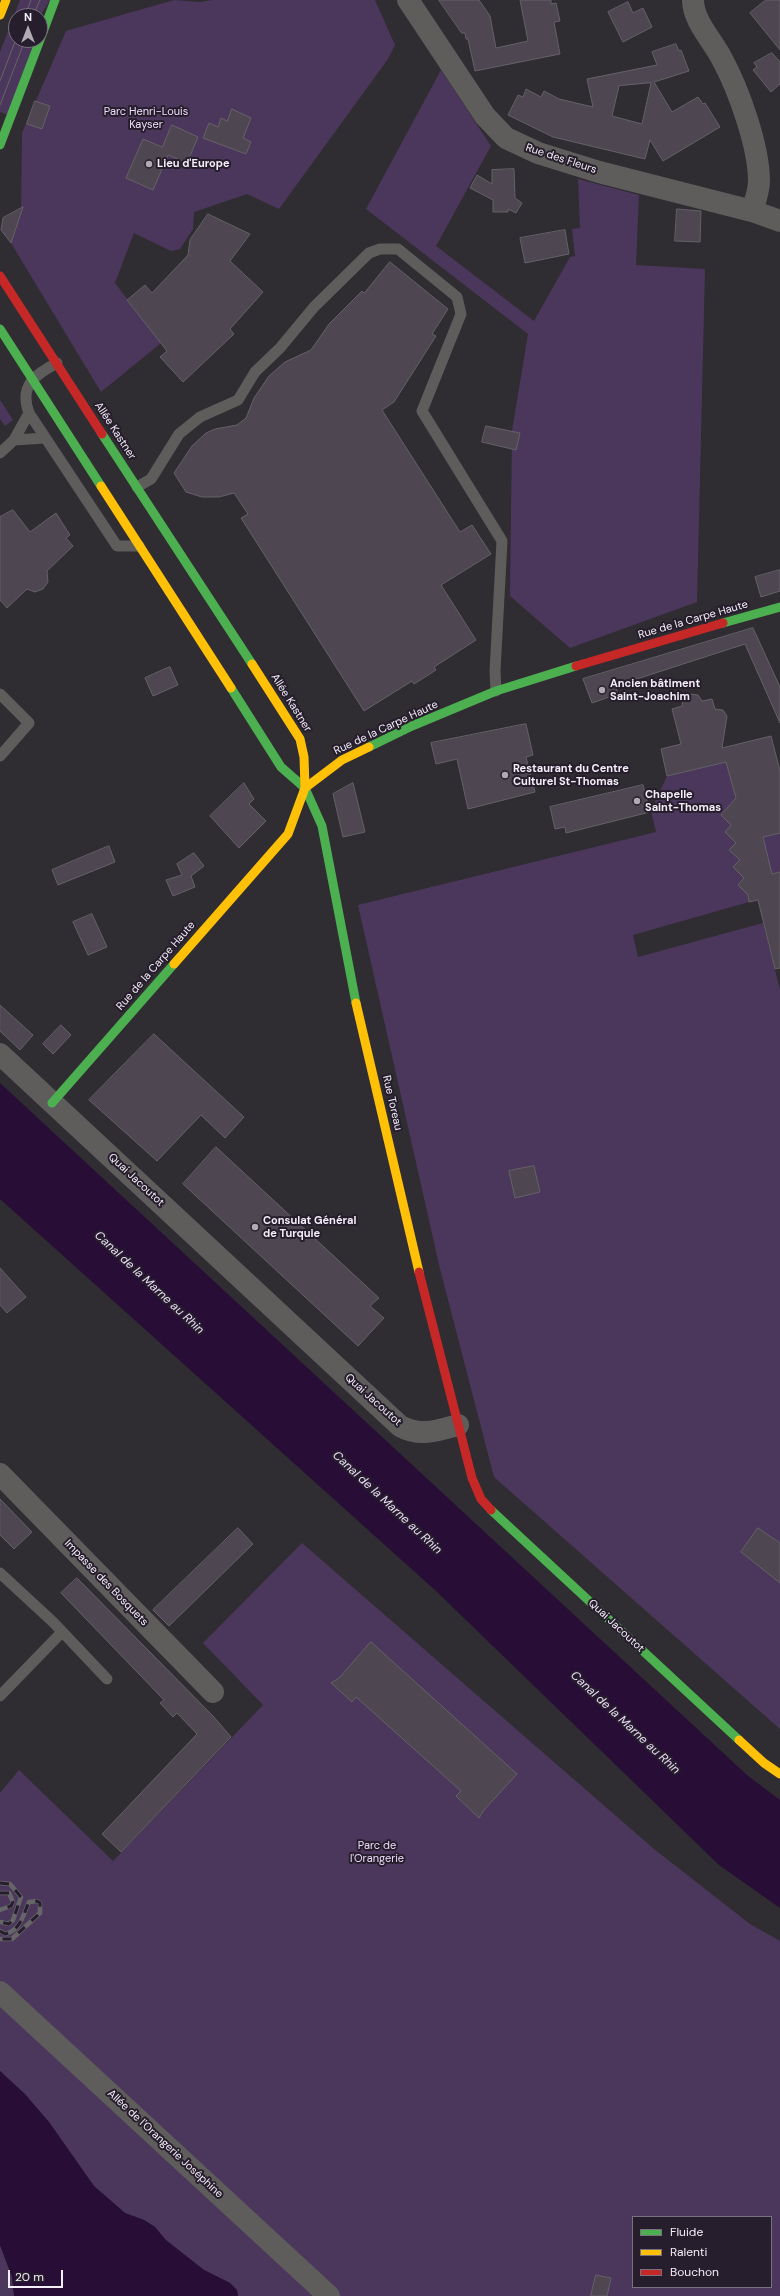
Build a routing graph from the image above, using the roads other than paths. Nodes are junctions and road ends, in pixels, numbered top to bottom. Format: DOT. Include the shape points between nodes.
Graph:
graph roads {
  1 [pos="6,0"];
  2 [pos="55,0"];
  3 [pos="408,0"];
  4 [pos="692,0"];
  5 [pos="0,15"];
  6 [pos="48,19"];
  7 [pos="37,48"];
  8 [pos="0,145"];
  9 [pos="752,211"];
  10 [pos="780,221"];
  11 [pos="0,276"];
  12 [pos="0,329"];
  13 [pos="57,363"];
  14 [pos="32,379"];
  15 [pos="29,413"];
  16 [pos="45,438"];
  17 [pos="14,440"];
  18 [pos="0,453"];
  19 [pos="137,487"];
  20 [pos="139,546"];
  21 [pos="780,607"];
  22 [pos="496,691"];
  23 [pos="0,694"];
  24 [pos="0,756"];
  25 [pos="305,788"];
  26 [pos="0,1054"];
  27 [pos="52,1103"];
  28 [pos="458,1425"];
  29 [pos="0,1474"];
  30 [pos="0,1573"];
  31 [pos="62,1632"];
  32 [pos="106,1679"];
  33 [pos="212,1692"];
  34 [pos="0,1696"];
  35 [pos="780,1774"];
  36 [pos="0,1992"];
  37 [pos="329,2296"];
  1 -- 5 [label="main road"];
  2 -- 6 [label="main road"];
  3 -- 9 [label="street, Rue des Fleurs" via="485,116 506,138 538,153 599,172"];
  4 -- 9 [label="street" via="697,19 723,60 743,108 757,160 760,182"];
  7 -- 8 [label="main road"];
  9 -- 10 [label="street, Rue des Fleurs"];
  11 -- 13 [label="main road, Allée Kastner"];
  12 -- 14 [label="main road"];
  13 -- 14 [label="lane"];
  13 -- 19 [label="main road, Allée Kastner"];
  14 -- 15 [label="lane" via="24,400"];
  14 -- 20 [label="main road"];
  15 -- 16 [label="lane"];
  15 -- 17 [label="lane"];
  16 -- 17 [label="lane"];
  16 -- 20 [label="lane" via="117,546"];
  17 -- 18 [label="lane"];
  19 -- 22 [label="lane" via="150,479 179,434 200,416 238,400 254,372 280,348 314,307 369,253 380,249 398,249 457,297 461,314 422,411 502,541"];
  19 -- 25 [label="main road, Allée Kastner" via="247,664 300,739 304,757"];
  20 -- 25 [label="main road" via="229,678 281,767"];
  21 -- 22 [label="main road, Rue de la Carpe Haute"];
  22 -- 25 [label="main road, Rue de la Carpe Haute" via="412,726 342,760"];
  23 -- 24 [label="lane" via="29,723"];
  25 -- 27 [label="main road, Rue de la Carpe Haute" via="288,834"];
  25 -- 28 [label="main road, Rue Toreau" via="322,826 351,982 426,1302"];
  26 -- 27 [label="street, Quai Jacoutot"];
  27 -- 28 [label="street, Quai Jacoutot" via="400,1426 412,1433 420,1433"];
  28 -- 35 [label="main road, Quai Jacoutot" via="472,1478 481,1499 764,1763"];
  29 -- 33 [label="street, Impasse des Bosquets"];
  30 -- 31 [label="lane"];
  31 -- 32 [label="lane"];
  31 -- 34 [label="lane"];
  36 -- 37 [label="street, Allée de l'Orangerie Joséphine"];
}
